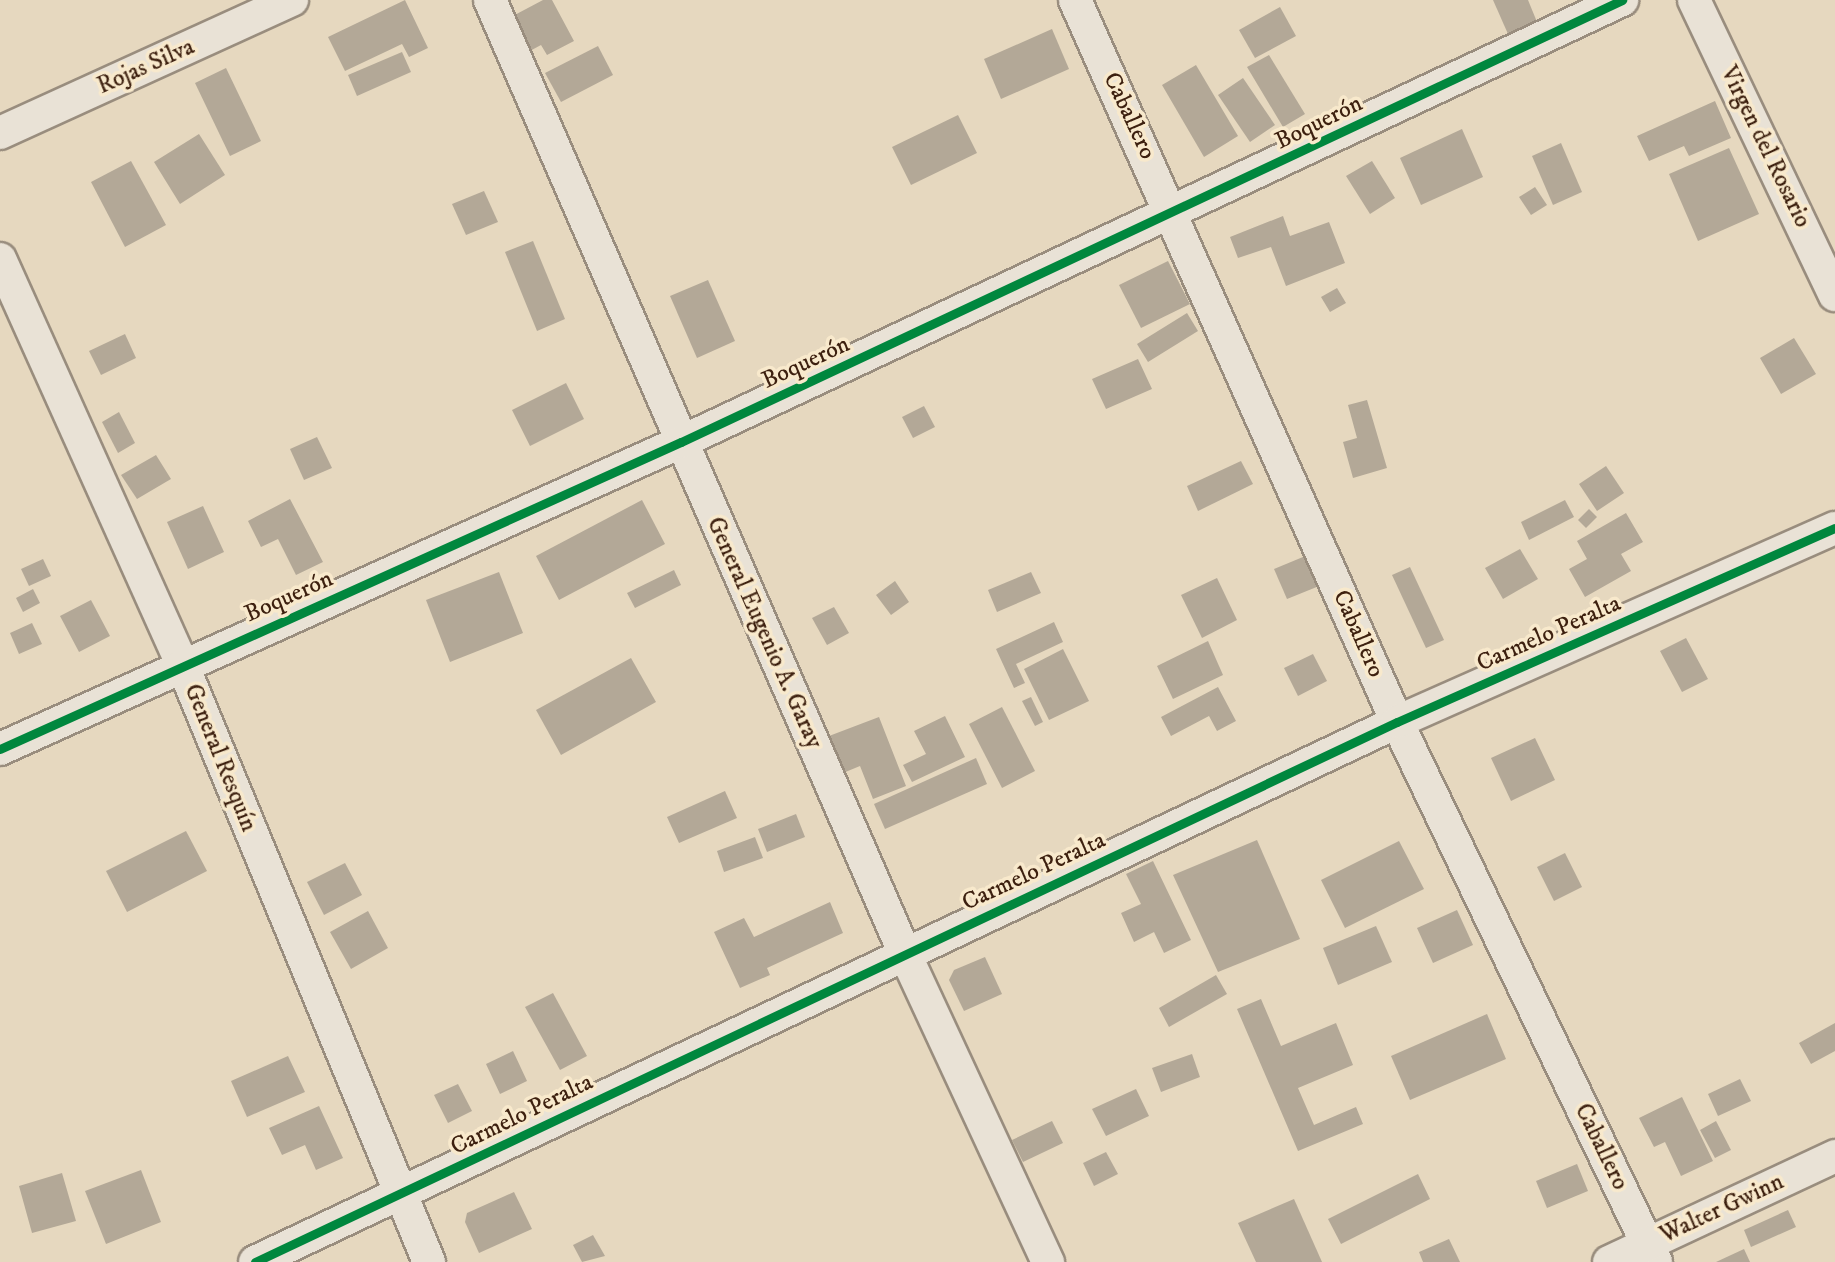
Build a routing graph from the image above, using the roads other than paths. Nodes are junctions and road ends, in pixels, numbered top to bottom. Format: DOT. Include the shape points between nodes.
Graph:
graph roads {
  1 [pos="292,0"];
  2 [pos="490,0"];
  3 [pos="1075,0"];
  4 [pos="1622,0"];
  5 [pos="1694,0"];
  6 [pos="0,133"];
  7 [pos="1175,214"];
  8 [pos="0,259"];
  9 [pos="1835,295"];
  10 [pos="681,442"];
  11 [pos="1835,528"];
  12 [pos="183,666"];
  13 [pos="1396,722"];
  14 [pos="0,749"];
  15 [pos="905,954"];
  16 [pos="1835,1156"];
  17 [pos="400,1195"];
  18 [pos="1652,1253"];
  19 [pos="255,1262"];
  20 [pos="429,1262"];
  21 [pos="1048,1262"];
  22 [pos="1609,1262"];
  1 -- 6 [label="street, Rojas Silva"];
  2 -- 10 [label="street, General Eugenio A. Garay"];
  3 -- 7 [label="street, Caballero"];
  4 -- 7 [label="street, Boquerón"];
  5 -- 9 [label="street, Virgen del Rosario"];
  7 -- 10 [label="street, Boquerón"];
  7 -- 13 [label="street, Caballero"];
  8 -- 12 [label="street, General Resquín"];
  10 -- 12 [label="street, Boquerón"];
  10 -- 15 [label="street, General Eugenio A. Garay"];
  11 -- 13 [label="street, Carmelo Peralta"];
  12 -- 14 [label="street, Boquerón"];
  12 -- 17 [label="street, General Resquín"];
  13 -- 15 [label="street, Carmelo Peralta"];
  13 -- 18 [label="street, Caballero"];
  15 -- 17 [label="street, Carmelo Peralta"];
  15 -- 21 [label="street, General Eugenio A. Garay"];
  16 -- 18 [label="street, Walter Gwinn"];
  17 -- 19 [label="street, Carmelo Peralta"];
  17 -- 20 [label="street, General Resquín"];
  18 -- 22 [label="street, Walter Gwinn"];
}
